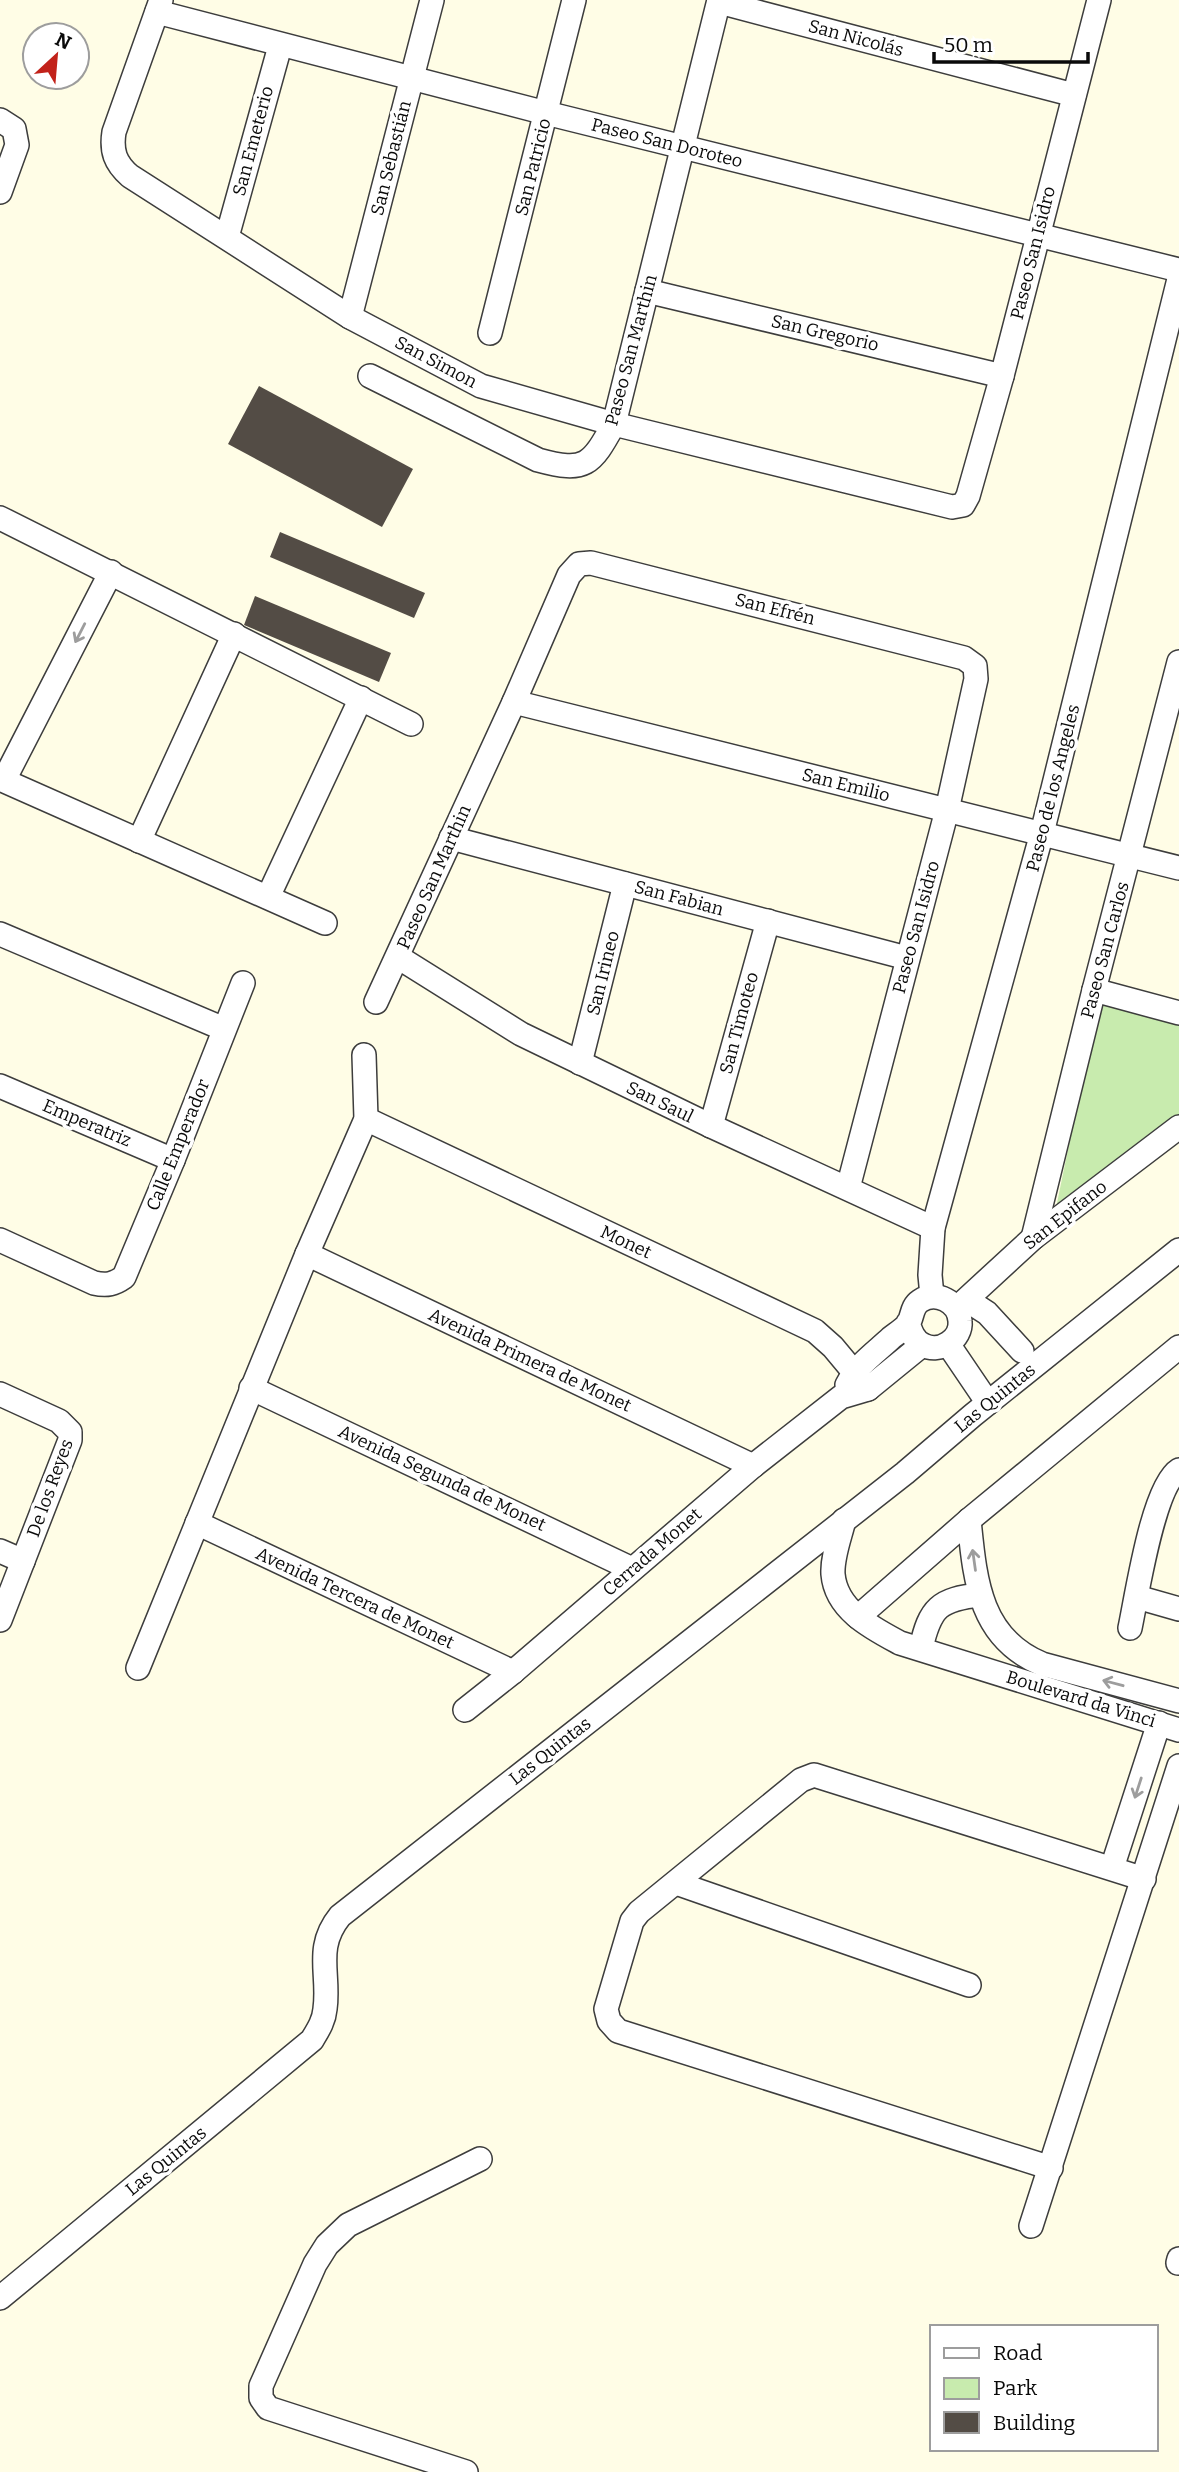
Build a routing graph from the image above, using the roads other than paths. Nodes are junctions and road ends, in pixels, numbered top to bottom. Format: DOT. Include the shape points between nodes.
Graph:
graph roads {
  1 [pos="432,0"];
  2 [pos="573,0"];
  3 [pos="1099,0"];
  4 [pos="719,1"];
  5 [pos="159,6"];
  6 [pos="279,46"];
  7 [pos="412,79"];
  8 [pos="1074,95"];
  9 [pos="546,113"];
  10 [pos="0,120"];
  11 [pos="681,146"];
  12 [pos="0,192"];
  13 [pos="1038,236"];
  14 [pos="227,237"];
  15 [pos="1179,270"];
  16 [pos="1179,279"];
  17 [pos="647,291"];
  18 [pos="351,317"];
  19 [pos="490,333"];
  20 [pos="370,376"];
  21 [pos="1002,376"];
  22 [pos="614,424"];
  23 [pos="963,505"];
  24 [pos="0,518"];
  25 [pos="573,568"];
  26 [pos="111,572"];
  27 [pos="234,634"];
  28 [pos="1179,662"];
  29 [pos="975,666"];
  30 [pos="361,698"];
  31 [pos="514,702"];
  32 [pos="411,724"];
  33 [pos="1171,727"];
  34 [pos="2,780"];
  35 [pos="947,810"];
  36 [pos="1042,833"];
  37 [pos="451,838"];
  38 [pos="139,841"];
  39 [pos="1130,856"];
  40 [pos="1179,868"];
  41 [pos="625,884"];
  42 [pos="268,897"];
  43 [pos="768,921"];
  44 [pos="325,923"];
  45 [pos="0,934"];
  46 [pos="398,957"];
  47 [pos="907,958"];
  48 [pos="243,983"];
  49 [pos="1094,990"];
  50 [pos="376,1002"];
  51 [pos="1179,1013"];
  52 [pos="224,1029"];
  53 [pos="364,1055"];
  54 [pos="580,1063"];
  55 [pos="0,1086"];
  56 [pos="366,1119"];
  57 [pos="711,1126"];
  58 [pos="1179,1127"];
  59 [pos="173,1160"];
  60 [pos="848,1188"];
  61 [pos="933,1228"];
  62 [pos="1033,1238"];
  63 [pos="0,1240"];
  64 [pos="1179,1251"];
  65 [pos="307,1254"];
  66 [pos="932,1296"];
  67 [pos="962,1304"];
  68 [pos="908,1323"];
  69 [pos="948,1344"];
  70 [pos="922,1345"];
  71 [pos="1179,1347"];
  72 [pos="1022,1351"];
  73 [pos="861,1380"];
  74 [pos="251,1388"];
  75 [pos="0,1394"];
  76 [pos="988,1403"];
  77 [pos="753,1466"];
  78 [pos="1179,1470"];
  79 [pos="844,1520"];
  80 [pos="969,1520"];
  81 [pos="197,1523"];
  82 [pos="0,1552"];
  83 [pos="23,1561"];
  84 [pos="632,1569"];
  85 [pos="980,1595"];
  86 [pos="1137,1597"];
  87 [pos="1179,1609"];
  88 [pos="852,1611"];
  89 [pos="0,1620"];
  90 [pos="1130,1628"];
  91 [pos="1007,1642"];
  92 [pos="921,1648"];
  93 [pos="138,1668"];
  94 [pos="989,1670"];
  95 [pos="513,1672"];
  96 [pos="1179,1701"];
  97 [pos="466,1710"];
  98 [pos="1169,1726"];
  99 [pos="1179,1766"];
  100 [pos="1112,1868"];
  101 [pos="1143,1879"];
  102 [pos="676,1883"];
  103 [pos="969,1985"];
  104 [pos="480,2159"];
  105 [pos="1052,2168"];
  106 [pos="1031,2226"];
  107 [pos="0,2298"];
  108 [pos="466,2472"];
  1 -- 7 [label="street, San Sebastián"];
  2 -- 9 [label="street, San Patricio"];
  3 -- 8 [label="street, Paseo San Isidro"];
  4 -- 8 [label="street, San Nicolás"];
  4 -- 11 [label="street, Paseo San Marthin"];
  5 -- 6 [label="street, Paseo San Doroteo"];
  5 -- 14 [label="street, San Simon" via="114,132 117,164"];
  6 -- 7 [label="street, Paseo San Doroteo"];
  6 -- 14 [label="street, San Emeterio"];
  7 -- 9 [label="street, Paseo San Doroteo"];
  7 -- 18 [label="street, San Sebastián"];
  8 -- 13 [label="street, Paseo San Isidro"];
  9 -- 11 [label="street, Paseo San Doroteo"];
  9 -- 19 [label="street, San Patricio"];
  10 -- 12 [label="street" via="14,129 17,145"];
  11 -- 13 [label="street, Paseo San Doroteo"];
  11 -- 17 [label="street, Paseo San Marthin"];
  13 -- 15 [label="street, Paseo San Doroteo"];
  13 -- 21 [label="street, Paseo San Isidro"];
  14 -- 18 [label="street, San Simon"];
  16 -- 36 [label="street, Paseo de los Angeles"];
  17 -- 21 [label="street, San Gregorio"];
  17 -- 22 [label="street, Paseo San Marthin"];
  18 -- 22 [label="street, San Simon" via="481,386"];
  20 -- 22 [label="street, Paseo San Marthin" via="557,466 586,464"];
  21 -- 23 [label="street, Paseo San Isidro"];
  22 -- 23 [label="street, San Simon" via="952,507"];
  24 -- 26 [label="street"];
  25 -- 29 [label="street, San Efrén" via="591,563 964,658"];
  25 -- 31 [label="street, Paseo San Marthin"];
  26 -- 27 [label="street"];
  26 -- 34 [label="street, one-way"];
  27 -- 30 [label="street"];
  27 -- 38 [label="street"];
  28 -- 33 [label="street, Paseo San Carlos"];
  29 -- 35 [label="street, Paseo San Isidro"];
  30 -- 32 [label="street"];
  30 -- 42 [label="street"];
  31 -- 35 [label="street, San Emilio"];
  31 -- 37 [label="street, Paseo San Marthin"];
  33 -- 39 [label="street, Paseo San Carlos"];
  34 -- 38 [label="street"];
  35 -- 36 [label="street, San Emilio"];
  35 -- 47 [label="street, Paseo San Isidro"];
  36 -- 39 [label="street, San Emilio"];
  36 -- 61 [label="street, Paseo de los Angeles"];
  37 -- 41 [label="street, San Fabian"];
  37 -- 46 [label="street, Paseo San Marthin"];
  38 -- 42 [label="street"];
  39 -- 40 [label="street, San Emilio"];
  39 -- 49 [label="street, Paseo San Carlos"];
  41 -- 43 [label="street, San Fabian"];
  41 -- 54 [label="street, San Irineo"];
  42 -- 44 [label="street"];
  43 -- 47 [label="street, San Fabian"];
  43 -- 57 [label="street, San Timoteo"];
  45 -- 52 [label="street"];
  46 -- 50 [label="street, Paseo San Marthin"];
  46 -- 54 [label="street, San Saul" via="490,1016"];
  47 -- 60 [label="street, Paseo San Isidro"];
  48 -- 52 [label="street, Calle Emperador"];
  49 -- 51 [label="street"];
  49 -- 62 [label="street, Paseo San Carlos"];
  52 -- 59 [label="street, Calle Emperador"];
  53 -- 56 [label="street"];
  54 -- 57 [label="street, San Saul"];
  55 -- 59 [label="street, Emperatriz"];
  56 -- 65 [label="street"];
  56 -- 73 [label="street, Monet" via="815,1331"];
  57 -- 60 [label="street, San Saul"];
  58 -- 62 [label="street, San Epifano"];
  59 -- 63 [label="street, Calle Emperador" via="124,1277 115,1283 94,1283"];
  60 -- 61 [label="street, San Saul"];
  61 -- 66 [label="street, Paseo de los Angeles"];
  62 -- 67 [label="street, San Epifano"];
  64 -- 76 [label="street, Las Quintas"];
  65 -- 74 [label="street"];
  65 -- 77 [label="street, Avenida Primera de Monet"];
  66 -- 67 [label="street"];
  66 -- 68 [label="street" via="911,1311"];
  67 -- 69 [label="street" via="958,1334"];
  67 -- 72 [label="street" via="987,1314"];
  68 -- 70 [label="street"];
  68 -- 73 [label="street"];
  69 -- 70 [label="street"];
  69 -- 76 [label="street"];
  70 -- 73 [label="street"];
  71 -- 80 [label="street"];
  73 -- 77 [label="street, Cerrada Monet"];
  74 -- 81 [label="street"];
  74 -- 84 [label="street, Avenida Segunda de Monet"];
  75 -- 83 [label="street, De los Reyes" via="59,1421 70,1432"];
  76 -- 79 [label="street, Las Quintas"];
  77 -- 84 [label="street, Cerrada Monet"];
  78 -- 86 [label="street" via="1165,1486 1155,1513"];
  79 -- 88 [label="street" via="833,1572"];
  79 -- 107 [label="street, Las Quintas" via="340,1916 328,1934 326,2009 312,2040"];
  85 -- 80 [label="street, one-way"];
  80 -- 88 [label="street"];
  81 -- 93 [label="street"];
  81 -- 95 [label="street, Avenida Tercera de Monet"];
  82 -- 83 [label="street"];
  83 -- 89 [label="street, De los Reyes"];
  84 -- 95 [label="street, Cerrada Monet"];
  85 -- 91 [label="street"];
  85 -- 92 [label="street" via="952,1600 935,1609"];
  86 -- 87 [label="street"];
  86 -- 90 [label="street"];
  88 -- 92 [label="street" via="900,1643"];
  91 -- 94 [label="street, Boulevard da Vinci"];
  96 -- 91 [label="street, Boulevard da Vinci, one-way" via="1042,1664"];
  92 -- 94 [label="street"];
  94 -- 98 [label="street, Boulevard da Vinci"];
  95 -- 97 [label="street, Cerrada Monet"];
  98 -- 100 [label="street, one-way"];
  99 -- 101 [label="street"];
  100 -- 101 [label="street"];
  100 -- 102 [label="street" via="814,1774"];
  101 -- 105 [label="street"];
  102 -- 103 [label="street"];
  102 -- 105 [label="street" via="632,1921 606,2009 618,2031"];
  104 -- 108 [label="street" via="348,2225 327,2245 261,2386 261,2398 268,2408"];
  105 -- 106 [label="street"];
}
